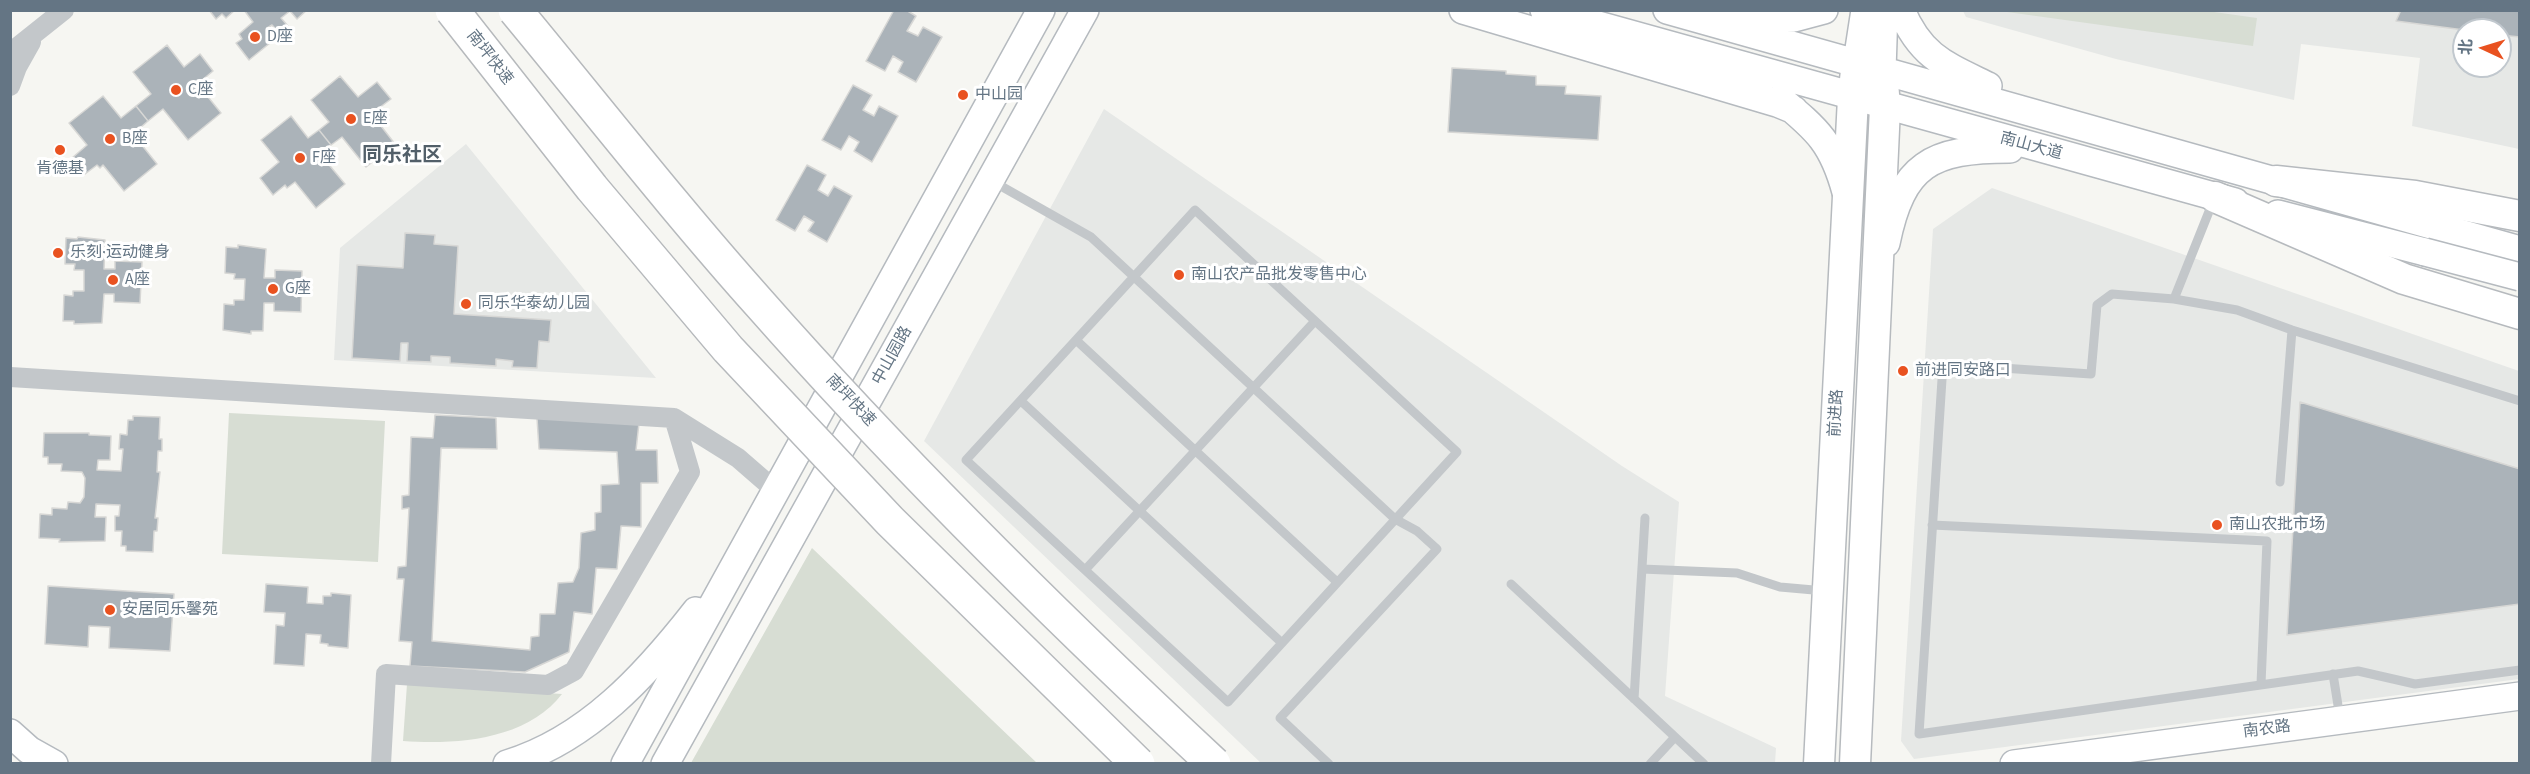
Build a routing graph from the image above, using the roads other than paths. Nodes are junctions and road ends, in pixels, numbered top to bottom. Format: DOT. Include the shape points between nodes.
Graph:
graph roads {
  1 [pos="64,10"];
  2 [pos="452,10"];
  3 [pos="515,10"];
  4 [pos="1041,10"];
  5 [pos="1084,10"];
  6 [pos="1463,10"];
  7 [pos="1544,10"];
  8 [pos="1666,10"];
  9 [pos="1737,10"];
  10 [pos="1824,10"];
  11 [pos="1865,10"];
  12 [pos="1884,10"];
  13 [pos="1900,10"];
  14 [pos="1765,18"];
  15 [pos="1705,21"];
  16 [pos="37,32"];
  17 [pos="10,40"];
  18 [pos="1803,48"];
  19 [pos="10,53"];
  20 [pos="1741,66"];
  21 [pos="1870,66"];
  22 [pos="1684,75"];
  23 [pos="10,86"];
  24 [pos="1853,98"];
  25 [pos="1885,107"];
  26 [pos="1794,110"];
  27 [pos="2057,119"];
  28 [pos="2056,154"];
  29 [pos="990,180"];
  30 [pos="2276,181"];
  31 [pos="2215,197"];
  32 [pos="1848,198"];
  33 [pos="2520,216"];
  34 [pos="2520,250"];
  35 [pos="1134,277"];
  36 [pos="2520,277"];
  37 [pos="1877,287"];
  38 [pos="2175,299"];
  39 [pos="2520,314"];
  40 [pos="1315,321"];
  41 [pos="2292,330"];
  42 [pos="1076,340"];
  43 [pos="10,377"];
  44 [pos="1253,388"];
  45 [pos="2520,400"];
  46 [pos="1021,401"];
  47 [pos="674,418"];
  48 [pos="1195,451"];
  49 [pos="2280,482"];
  50 [pos="776,491"];
  51 [pos="1140,511"];
  52 [pos="1645,518"];
  53 [pos="1395,519"];
  54 [pos="1932,525"];
  55 [pos="746,546"];
  56 [pos="1642,569"];
  57 [pos="1085,570"];
  58 [pos="1337,582"];
  59 [pos="1511,584"];
  60 [pos="1828,591"];
  61 [pos="1282,643"];
  62 [pos="2520,670"];
  63 [pos="2333,674"];
  64 [pos="2261,684"];
  65 [pos="2520,696"];
  66 [pos="1634,699"];
  67 [pos="2340,720"];
  68 [pos="10,733"];
  69 [pos="1676,736"];
  70 [pos="54,764"];
  71 [pos="381,764"];
  72 [pos="507,764"];
  73 [pos="626,764"];
  74 [pos="665,764"];
  75 [pos="1138,764"];
  76 [pos="1214,764"];
  77 [pos="1329,764"];
  78 [pos="1650,764"];
  79 [pos="1704,764"];
  80 [pos="1819,764"];
  81 [pos="1855,764"];
  82 [pos="2014,764"];
  1 -- 16 [label="street"];
  2 -- 75 [label="highway, 南坪快速, bridge" via="592,188 728,349 890,521"];
  3 -- 76 [label="highway, 南坪快速, bridge" via="761,306 929,486"];
  4 -- 50 [label="main road"];
  5 -- 29 [label="main road, 中山园路"];
  6 -- 22 [label="main road"];
  7 -- 20 [label="main road, 南山大道"];
  8 -- 15 [label="main road, 南山大道"];
  9 -- 14 [label="main road"];
  10 -- 14 [label="main road" via="1794,18"];
  11 -- 21 [label="main road"];
  12 -- 21 [label="main road"];
  13 -- 27 [label="main road" via="1910,33 1936,59"];
  14 -- 15 [label="main road"];
  14 -- 18 [label="main road"];
  15 -- 18 [label="main road, 南山大道"];
  16 -- 17 [label="street"];
  16 -- 19 [label="street"];
  16 -- 23 [label="street"];
  18 -- 21 [label="main road, 南山大道"];
  20 -- 22 [label="main road"];
  20 -- 24 [label="main road, 南山大道"];
  20 -- 26 [label="main road"];
  21 -- 24 [label="main road, 前进路"];
  21 -- 25 [label="main road, 前进路"];
  21 -- 27 [label="main road, 南山大道"];
  22 -- 26 [label="main road"];
  24 -- 25 [label="main road, 南山大道"];
  24 -- 32 [label="main road, 前进路"];
  25 -- 28 [label="main road, 南山大道"];
  25 -- 37 [label="main road, 前进路"];
  26 -- 32 [label="main road" via="1832,151"];
  27 -- 30 [label="main road, 南山大道"];
  28 -- 31 [label="main road, 南山大道"];
  28 -- 37 [label="main road" via="2008,149 1975,151 1932,160 1916,171 1891,218"];
  29 -- 35 [label="lane" via="1091,237"];
  29 -- 74 [label="main road, 中山园路"];
  30 -- 33 [label="main road" via="2415,196"];
  30 -- 34 [label="main road, 南山大道"];
  31 -- 36 [label="main road, 南山大道, bridge"];
  31 -- 38 [label="lane"];
  31 -- 39 [label="main road" via="2404,279"];
  32 -- 60 [label="main road, 前进路"];
  35 -- 40 [label="lane" via="1196,210"];
  35 -- 42 [label="lane"];
  35 -- 44 [label="lane"];
  37 -- 81 [label="main road, 前进路"];
  38 -- 41 [label="lane" via="2237,310"];
  38 -- 54 [label="lane" via="2112,294 2097,305 2091,374 1943,364"];
  40 -- 44 [label="lane"];
  40 -- 53 [label="lane" via="1457,452"];
  41 -- 45 [label="lane"];
  41 -- 49 [label="lane"];
  42 -- 46 [label="lane"];
  42 -- 48 [label="lane"];
  43 -- 47 [label="street"];
  44 -- 48 [label="lane"];
  44 -- 53 [label="lane"];
  46 -- 51 [label="lane"];
  46 -- 57 [label="lane" via="966,460"];
  47 -- 50 [label="street" via="724,448"];
  47 -- 71 [label="street" via="690,472 574,671 548,685 386,674"];
  48 -- 51 [label="lane"];
  48 -- 58 [label="lane"];
  50 -- 55 [label="main road"];
  51 -- 57 [label="lane"];
  51 -- 61 [label="lane"];
  52 -- 56 [label="lane"];
  53 -- 58 [label="lane"];
  53 -- 77 [label="lane" via="1417,531 1437,549 1280,718"];
  54 -- 64 [label="lane" via="2267,541"];
  54 -- 64 [label="lane" via="1919,734"];
  55 -- 72 [label="main road" via="650,666 604,711 549,747"];
  55 -- 73 [label="main road"];
  56 -- 60 [label="lane" via="1737,573 1779,587"];
  56 -- 66 [label="lane"];
  57 -- 61 [label="lane" via="1228,702"];
  58 -- 61 [label="lane"];
  59 -- 66 [label="lane"];
  60 -- 80 [label="main road, 前进路"];
  62 -- 63 [label="lane" via="2415,684 2358,671"];
  63 -- 64 [label="lane"];
  63 -- 67 [label="lane"];
  65 -- 67 [label="main road, 南农路"];
  66 -- 69 [label="lane"];
  67 -- 82 [label="main road, 南农路"];
  68 -- 70 [label="main road"];
  69 -- 78 [label="lane"];
  69 -- 79 [label="lane"];
}
